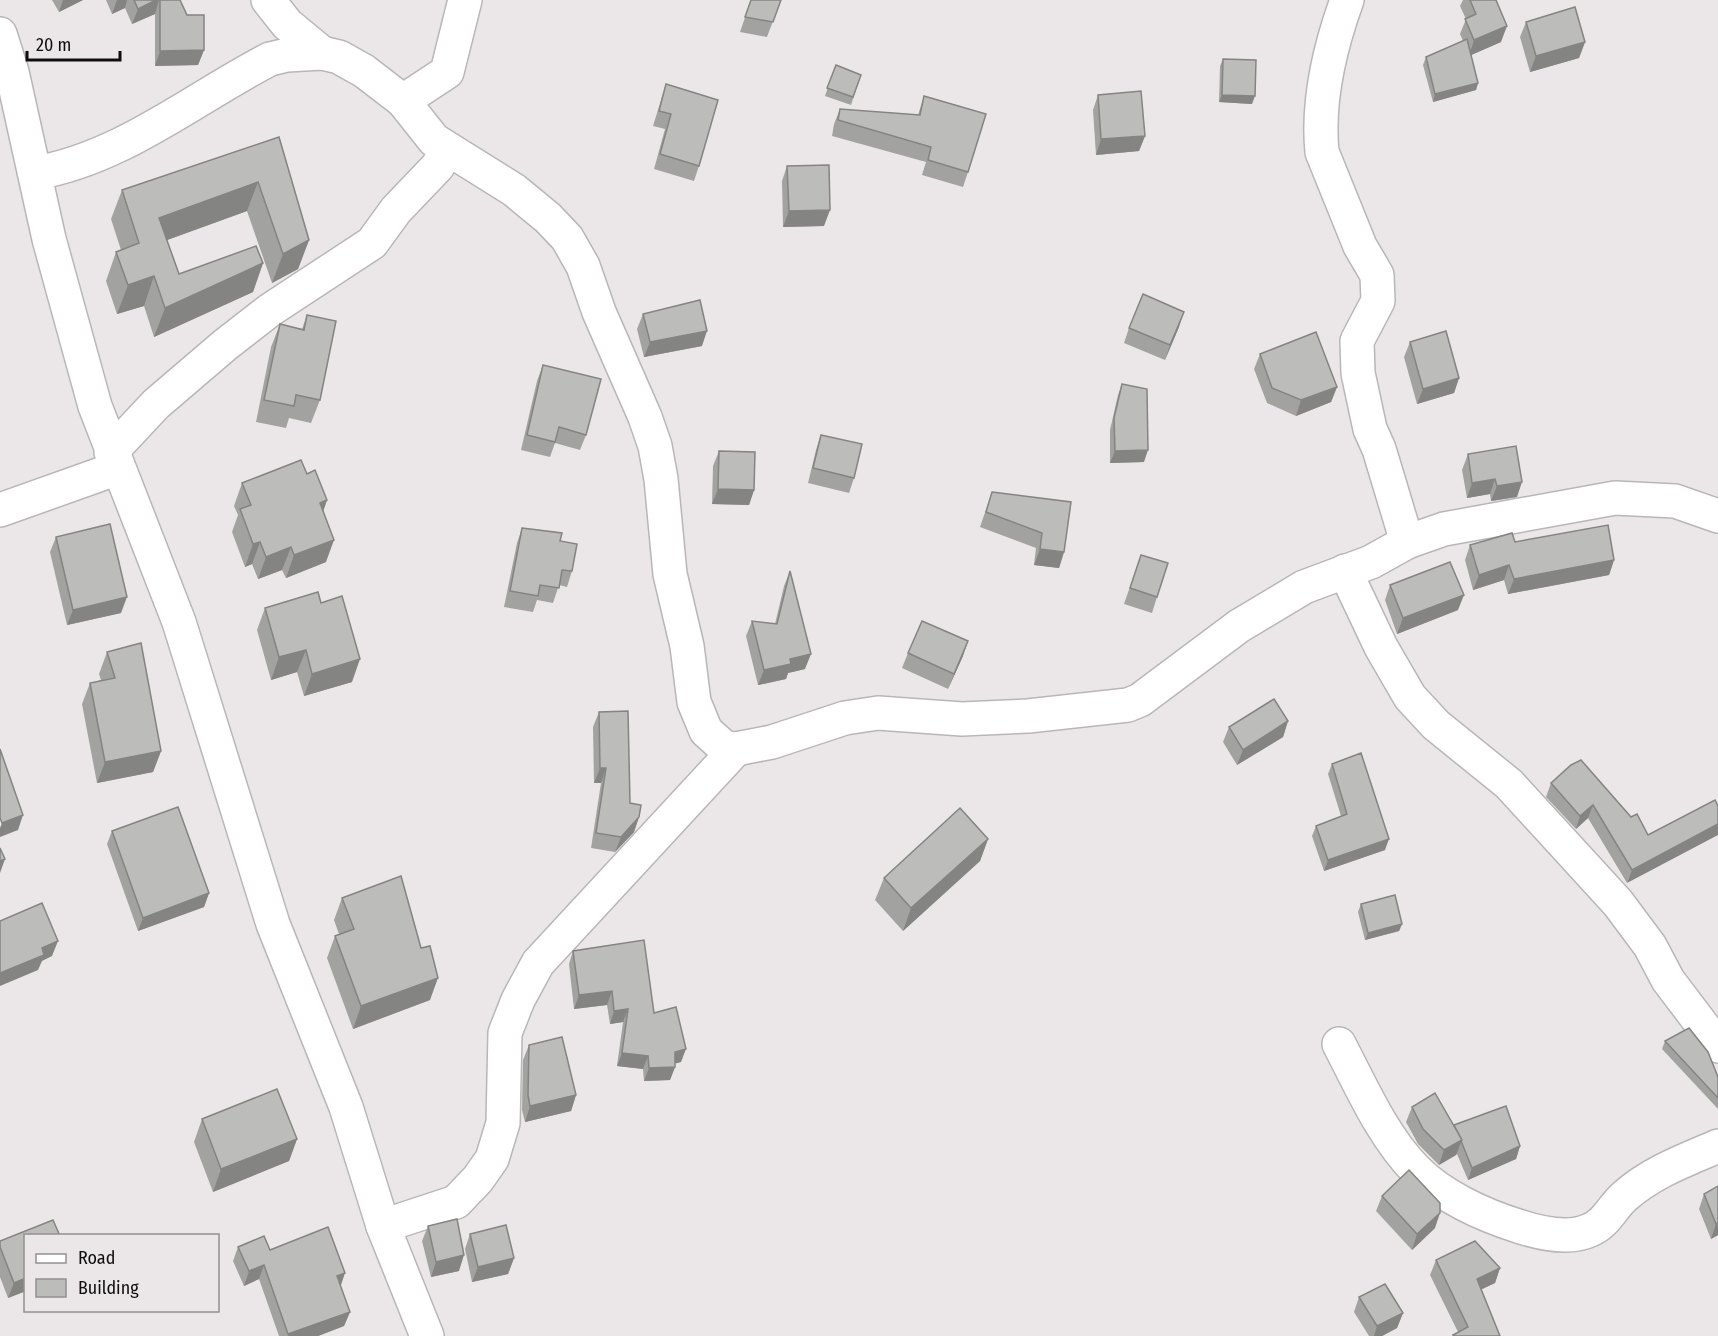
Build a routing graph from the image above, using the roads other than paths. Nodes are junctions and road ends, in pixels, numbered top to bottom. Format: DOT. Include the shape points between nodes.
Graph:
graph roads {
  1 [pos="268,0"];
  2 [pos="465,0"];
  3 [pos="1347,0"];
  4 [pos="0,34"];
  5 [pos="322,53"];
  6 [pos="403,101"];
  7 [pos="446,150"];
  8 [pos="35,173"];
  9 [pos="114,460"];
  10 [pos="0,510"];
  11 [pos="1718,516"];
  12 [pos="1407,542"];
  13 [pos="1345,571"];
  14 [pos="736,749"];
  15 [pos="1339,1044"];
  16 [pos="1718,1046"];
  17 [pos="1718,1146"];
  18 [pos="383,1226"];
  19 [pos="427,1336"];
  1 -- 5 [label="street" via="287,24"];
  2 -- 6 [label="street" via="447,72"];
  3 -- 12 [label="street" via="1324,90 1320,138 1360,246 1377,275 1378,301 1357,341 1358,373 1370,429"];
  4 -- 8 [label="street"];
  5 -- 6 [label="street" via="339,57 381,82"];
  5 -- 8 [label="street" via="270,59 130,139 69,167"];
  6 -- 7 [label="street" via="420,126"];
  7 -- 9 [label="street" via="438,166 396,210 372,243 270,310 225,345 156,404"];
  7 -- 14 [label="street" via="532,204 567,238 584,266 598,312 655,447 670,574 698,714 716,742"];
  8 -- 9 [label="street" via="52,250"];
  9 -- 10 [label="street"];
  9 -- 18 [label="street" via="140,515 179,622 273,924 346,1107"];
  11 -- 12 [label="street" via="1675,501 1615,498 1461,525"];
  12 -- 13 [label="street" via="1392,553"];
  13 -- 14 [label="street" via="1304,587 1239,626 1134,704 1028,716 962,718 878,713 845,718 772,742"];
  13 -- 16 [label="street" via="1410,697 1436,725 1509,784 1618,903 1650,946 1668,980"];
  14 -- 18 [label="street" via="538,963 506,1033 502,1123 492,1159 478,1179 456,1202"];
  15 -- 17 [label="street" via="1391,1138 1417,1171 1470,1207 1531,1230 1556,1234 1590,1231 1644,1181"];
  18 -- 19 [label="street"];
}
